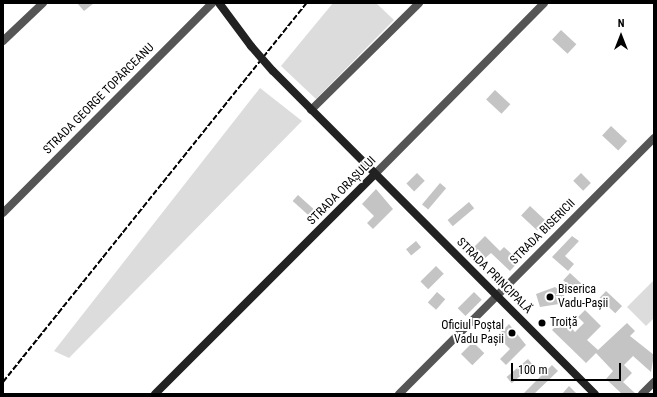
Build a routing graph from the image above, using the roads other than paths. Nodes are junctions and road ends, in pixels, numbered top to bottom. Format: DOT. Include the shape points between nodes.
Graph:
graph roads {
  1 [pos="43,3"];
  2 [pos="212,3"];
  3 [pos="219,3"];
  4 [pos="418,3"];
  5 [pos="544,3"];
  6 [pos="3,41"];
  7 [pos="311,110"];
  8 [pos="654,138"];
  9 [pos="375,174"];
  10 [pos="3,213"];
  11 [pos="497,296"];
  12 [pos="654,382"];
  13 [pos="155,394"];
  14 [pos="399,394"];
  15 [pos="595,394"];
  16 [pos="642,394"];
  1 -- 6 [label="street"];
  2 -- 10 [label="street, STRADA GEORGE TOPÂRCEANU"];
  3 -- 7 [label="main road, STRADA PRINCIPALĂ, bridge" via="251,46"];
  4 -- 7 [label="street"];
  5 -- 9 [label="street, STRADA ORAȘULUI"];
  7 -- 9 [label="main road, STRADA PRINCIPALĂ"];
  8 -- 11 [label="street, STRADA BISERICII"];
  9 -- 11 [label="main road, STRADA PRINCIPALĂ"];
  9 -- 13 [label="main road, STRADA ORAȘULUI"];
  11 -- 14 [label="street, STRADA BISERICII"];
  11 -- 15 [label="main road, STRADA PRINCIPALĂ"];
  12 -- 16 [label="street"];
}
